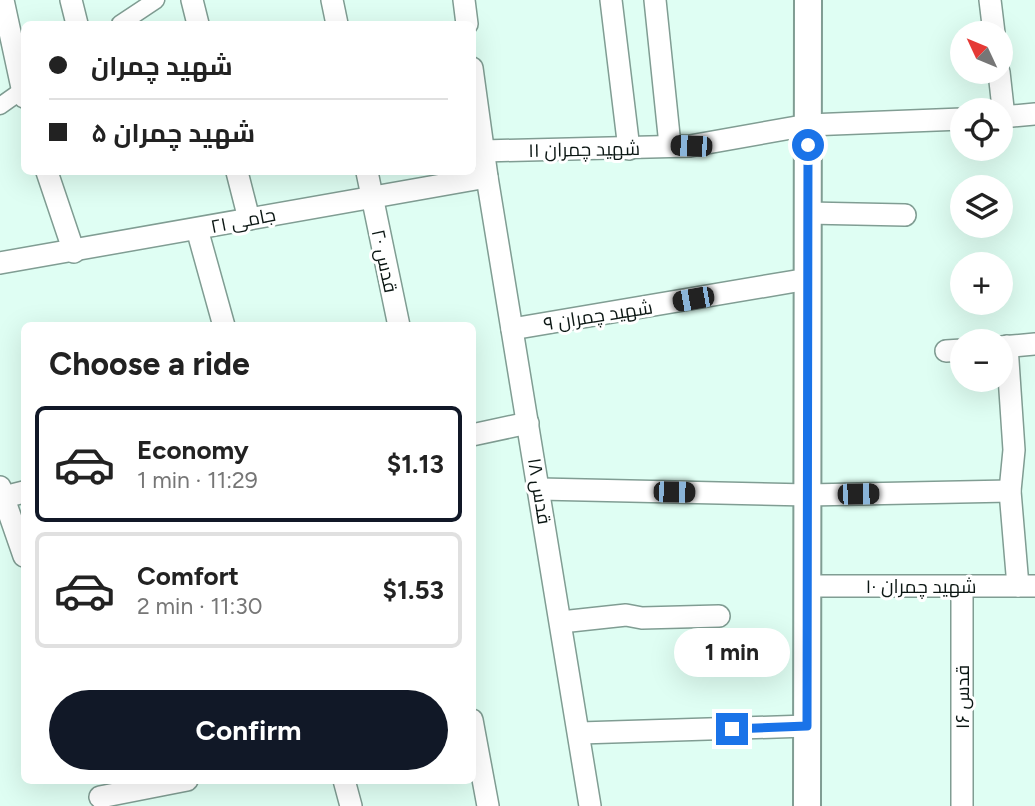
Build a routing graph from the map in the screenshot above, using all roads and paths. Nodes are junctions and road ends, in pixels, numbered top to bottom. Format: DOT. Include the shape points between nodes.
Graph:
graph roads {
  1 [pos="3,0"];
  2 [pos="71,0"];
  3 [pos="156,0"];
  4 [pos="192,0"];
  5 [pos="332,0"];
  6 [pos="464,0"];
  7 [pos="611,0"];
  8 [pos="656,0"];
  9 [pos="808,0"];
  10 [pos="990,0"];
  11 [pos="75,21"];
  12 [pos="124,21"];
  13 [pos="197,21"];
  14 [pos="336,21"];
  15 [pos="467,21"];
  16 [pos="993,21"];
  17 [pos="21,79"];
  18 [pos="21,94"];
  19 [pos="476,98"];
  20 [pos="0,106"];
  21 [pos="1035,114"];
  22 [pos="1013,116"];
  23 [pos="950,119"];
  24 [pos="808,125"];
  25 [pos="670,145"];
  26 [pos="629,149"];
  27 [pos="483,151"];
  28 [pos="48,175"];
  29 [pos="238,175"];
  30 [pos="368,175"];
  31 [pos="487,177"];
  32 [pos="372,195"];
  33 [pos="808,213"];
  34 [pos="905,215"];
  35 [pos="249,219"];
  36 [pos="197,229"];
  37 [pos="74,252"];
  38 [pos="0,263"];
  39 [pos="808,279"];
  40 [pos="223,322"];
  41 [pos="398,322"];
  42 [pos="512,329"];
  43 [pos="1035,344"];
  44 [pos="1013,345"];
  45 [pos="1013,390"];
  46 [pos="528,424"];
  47 [pos="476,434"];
  48 [pos="1025,448"];
  49 [pos="540,489"];
  50 [pos="1010,491"];
  51 [pos="9,492"];
  52 [pos="808,495"];
  53 [pos="21,543"];
  54 [pos="808,586"];
  55 [pos="1027,586"];
  56 [pos="962,587"];
  57 [pos="719,615"];
  58 [pos="561,622"];
  59 [pos="807,726"];
  60 [pos="580,733"];
  61 [pos="476,742"];
  62 [pos="162,784"];
  63 [pos="345,784"];
  64 [pos="99,794"];
  65 [pos="351,806"];
  66 [pos="488,806"];
  67 [pos="590,806"];
  68 [pos="807,806"];
  69 [pos="962,806"];
  1 -- 17 [label="street"];
  2 -- 11 [label="street"];
  3 -- 12 [label="street"];
  4 -- 13 [label="street"];
  5 -- 14 [label="street"];
  6 -- 15 [label="street"];
  7 -- 26 [label="street"];
  8 -- 25 [label="street"];
  9 -- 24 [label="street"];
  10 -- 16 [label="street"];
  18 -- 20 [label="street"];
  19 -- 27 [label="street, قدس ۱۸"];
  21 -- 22 [label="street"];
  23 -- 24 [label="street, شهید چمران ۱۱"];
  24 -- 25 [label="street, شهید چمران ۱۱" via="691,146"];
  24 -- 33 [label="street"];
  25 -- 26 [label="street, شهید چمران ۱۱"];
  26 -- 27 [label="street, شهید چمران ۱۱"];
  27 -- 31 [label="street, قدس ۱۸"];
  28 -- 37 [label="street"];
  29 -- 35 [label="street"];
  30 -- 32 [label="street, قدس ۲۰"];
  31 -- 32 [label="street, جامی ۲۱"];
  31 -- 42 [label="street, قدس ۱۸"];
  32 -- 35 [label="street, جامی ۲۱"];
  32 -- 41 [label="street, قدس ۲۰"];
  33 -- 34 [label="street"];
  33 -- 39 [label="street"];
  35 -- 36 [label="street, جامی ۲۱"];
  36 -- 37 [label="street, جامی ۲۱"];
  36 -- 40 [label="street"];
  37 -- 38 [label="street, جامی ۲۱"];
  39 -- 42 [label="street, شهید چمران ۹"];
  39 -- 52 [label="street"];
  42 -- 46 [label="street, قدس ۱۸"];
  43 -- 44 [label="street"];
  45 -- 48 [label="street"];
  46 -- 47 [label="street"];
  46 -- 49 [label="street, قدس ۱۸"];
  48 -- 50 [label="street"];
  49 -- 52 [label="street"];
  49 -- 58 [label="street, قدس ۱۸"];
  50 -- 52 [label="street"];
  50 -- 55 [label="street"];
  51 -- 53 [label="street"];
  52 -- 54 [label="street"];
  54 -- 56 [label="street, شهید چمران ۱۰"];
  54 -- 59 [label="street"];
  55 -- 56 [label="street, شهید چمران ۱۰"];
  56 -- 69 [label="street, قدس ۱۶"];
  57 -- 58 [label="street" via="626,615"];
  58 -- 60 [label="street, قدس ۱۸"];
  59 -- 60 [label="street"];
  59 -- 68 [label="street"];
  60 -- 67 [label="street, قدس ۱۸"];
  61 -- 66 [label="street"];
  62 -- 64 [label="street"];
  63 -- 65 [label="street"];
}
